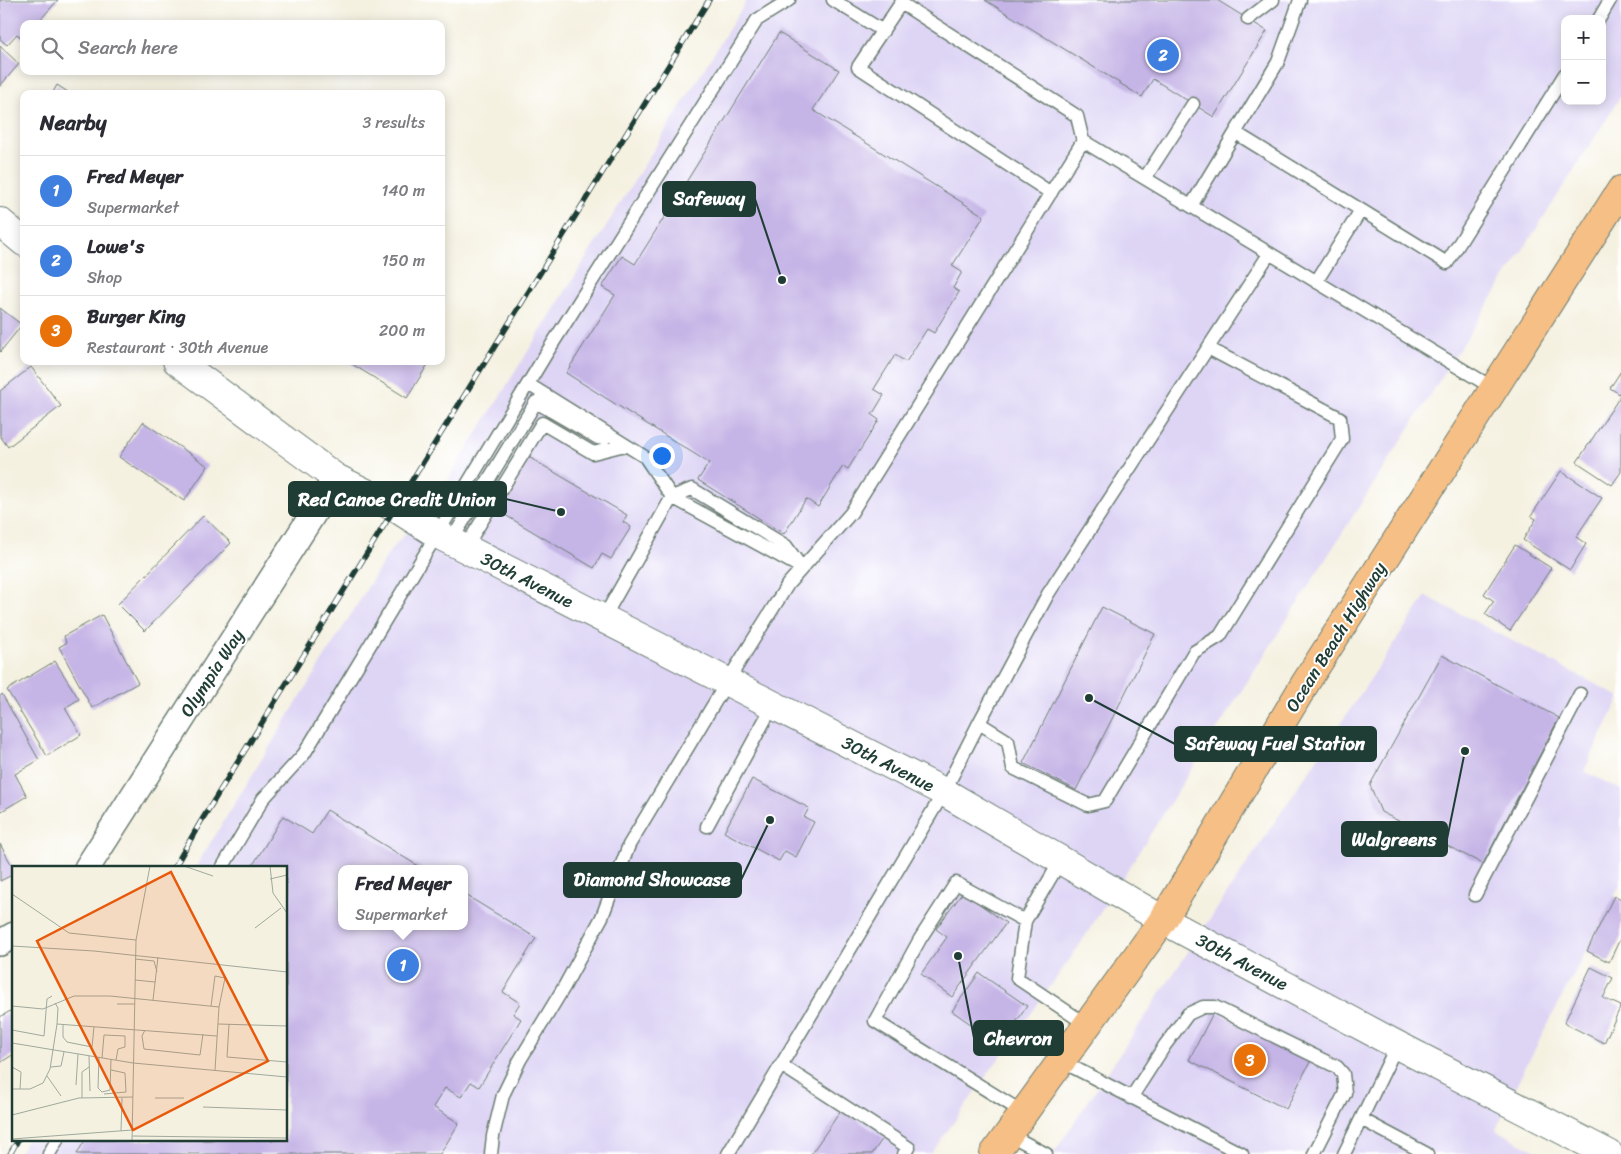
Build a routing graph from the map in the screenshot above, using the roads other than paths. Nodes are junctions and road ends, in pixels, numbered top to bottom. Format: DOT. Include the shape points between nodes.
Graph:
graph roads {
  1 [pos="789,0"];
  2 [pos="833,0"];
  3 [pos="1273,0"];
  4 [pos="1300,0"];
  5 [pos="1610,0"];
  6 [pos="1601,15"];
  7 [pos="1248,20"];
  8 [pos="883,30"];
  9 [pos="1561,80"];
  10 [pos="1193,104"];
  11 [pos="1236,132"];
  12 [pos="1083,141"];
  13 [pos="1145,178"];
  14 [pos="1621,190"];
  15 [pos="1051,193"];
  16 [pos="1191,206"];
  17 [pos="1361,210"];
  18 [pos="0,222"];
  19 [pos="20,239"];
  20 [pos="1269,254"];
  21 [pos="1316,282"];
  22 [pos="1208,348"];
  23 [pos="182,365"];
  24 [pos="528,384"];
  25 [pos="1493,388"];
  26 [pos="625,445"];
  27 [pos="336,478"];
  28 [pos="672,497"];
  29 [pos="451,541"];
  30 [pos="802,568"];
  31 [pos="603,619"];
  32 [pos="727,682"];
  33 [pos="1580,694"];
  34 [pos="773,705"];
  35 [pos="979,722"];
  36 [pos="944,792"];
  37 [pos="708,826"];
  38 [pos="1060,860"];
  39 [pos="88,866"];
  40 [pos="223,866"];
  41 [pos="1476,895"];
  42 [pos="1163,920"];
  43 [pos="1025,921"];
  44 [pos="12,936"];
  45 [pos="0,943"];
  46 [pos="1087,1026"];
  47 [pos="1397,1045"];
  48 [pos="1061,1061"];
  49 [pos="781,1066"];
  50 [pos="1131,1098"];
  51 [pos="1362,1119"];
  52 [pos="1009,1134"];
  53 [pos="56,1142"];
  54 [pos="49,1154"];
  55 [pos="491,1154"];
  56 [pos="728,1154"];
  57 [pos="904,1154"];
  58 [pos="1046,1154"];
  59 [pos="1242,1154"];
  60 [pos="1314,1154"];
  61 [pos="1344,1154"];
  62 [pos="1427,1154"];
  63 [pos="1609,1154"];
  1 -- 24 [label="lane" via="757,20"];
  2 -- 8 [label="lane"];
  3 -- 7 [label="lane"];
  4 -- 11 [label="lane" via="1278,62"];
  5 -- 6 [label="lane"];
  8 -- 12 [label="lane" via="901,3 1077,116"];
  8 -- 15 [label="lane" via="858,67"];
  9 -- 17 [label="lane" via="1447,263"];
  10 -- 13 [label="lane"];
  11 -- 16 [label="lane"];
  11 -- 17 [label="lane"];
  12 -- 13 [label="lane"];
  12 -- 15 [label="lane"];
  13 -- 16 [label="lane"];
  14 -- 25 [label="main road, Ocean Beach Highway"];
  15 -- 30 [label="lane" via="851,513"];
  16 -- 20 [label="lane"];
  17 -- 21 [label="lane"];
  18 -- 19 [label="street"];
  20 -- 21 [label="lane"];
  20 -- 22 [label="lane"];
  21 -- 25 [label="lane"];
  22 -- 35 [label="lane" via="1048,594"];
  22 -- 35 [label="lane" via="1340,418 1342,438 1220,636 1194,652 1105,801 1088,805 1013,768 1008,741"];
  23 -- 27 [label="street, 30th Avenue"];
  24 -- 26 [label="lane"];
  24 -- 29 [label="lane"];
  25 -- 42 [label="main road, Ocean Beach Highway" via="1306,682"];
  26 -- 28 [label="lane" via="645,457"];
  26 -- 29 [label="lane" via="593,453 542,423"];
  26 -- 29 [label="lane" via="598,438 536,402"];
  27 -- 29 [label="street, 30th Avenue" via="396,508"];
  27 -- 39 [label="street, Olympia Way"];
  28 -- 30 [label="lane"];
  28 -- 31 [label="lane"];
  29 -- 31 [label="street, 30th Avenue"];
  29 -- 40 [label="lane" via="304,754 263,798"];
  30 -- 32 [label="lane" via="788,584"];
  31 -- 32 [label="street, 30th Avenue"];
  32 -- 34 [label="street, 30th Avenue"];
  32 -- 55 [label="lane" via="629,845 602,917 520,1060 503,1095"];
  33 -- 41 [label="lane"];
  34 -- 36 [label="street, 30th Avenue"];
  34 -- 37 [label="lane"];
  35 -- 36 [label="lane"];
  36 -- 38 [label="street, 30th Avenue"];
  36 -- 49 [label="lane"];
  38 -- 42 [label="street, 30th Avenue"];
  38 -- 43 [label="lane"];
  42 -- 46 [label="main road, Ocean Beach Highway"];
  42 -- 47 [label="street, 30th Avenue"];
  43 -- 46 [label="lane" via="1017,978"];
  43 -- 52 [label="lane" via="956,883 920,939 875,1021"];
  44 -- 45 [label="street"];
  46 -- 48 [label="main road, Ocean Beach Highway"];
  47 -- 51 [label="lane"];
  47 -- 63 [label="street, 30th Avenue"];
  48 -- 50 [label="lane"];
  48 -- 52 [label="main road, Ocean Beach Highway"];
  49 -- 56 [label="lane"];
  49 -- 57 [label="lane" via="909,1148"];
  50 -- 59 [label="lane"];
  50 -- 60 [label="lane" via="1188,1014 1203,1007 1215,1007 1337,1066 1343,1074 1345,1093"];
  51 -- 61 [label="lane"];
  51 -- 62 [label="lane"];
  52 -- 58 [label="lane"];
  53 -- 54 [label="lane"];
}
